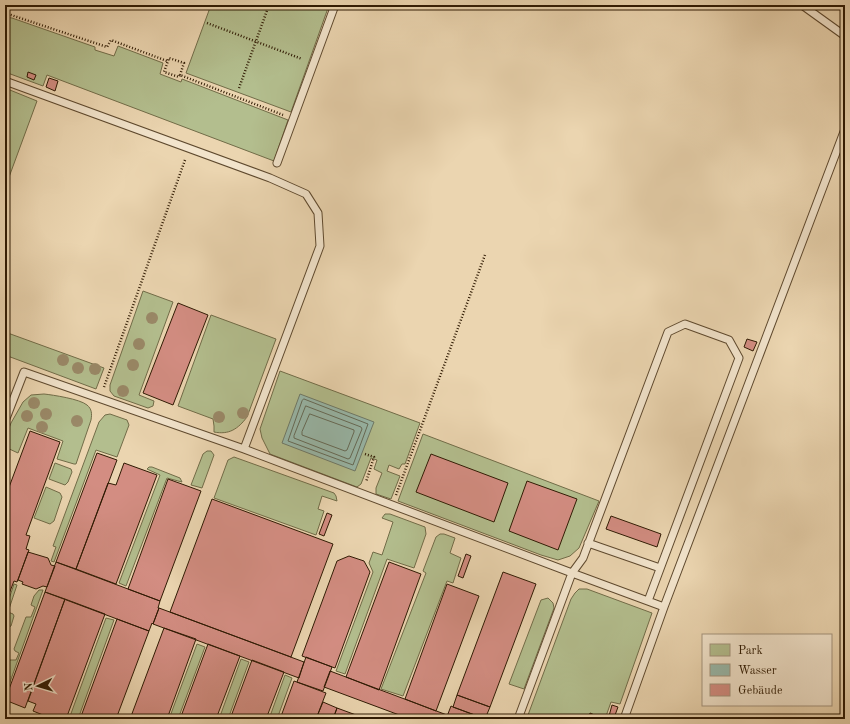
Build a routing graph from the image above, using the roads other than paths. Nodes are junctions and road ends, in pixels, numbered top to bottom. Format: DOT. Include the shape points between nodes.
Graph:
graph roads {
  1 [pos="335,5"];
  2 [pos="802,5"];
  3 [pos="845,36"];
  4 [pos="8,82"];
  5 [pos="845,129"];
  6 [pos="277,163"];
  7 [pos="5,421"];
  8 [pos="244,449"];
  9 [pos="588,543"];
  10 [pos="660,568"];
  11 [pos="572,573"];
  12 [pos="648,601"];
  13 [pos="664,607"];
  14 [pos="518,719"];
  15 [pos="624,719"];
  1 -- 6 [label="lane"];
  2 -- 3 [label="lane"];
  4 -- 8 [label="lane" via="270,178 306,194 318,213 320,246"];
  5 -- 13 [label="lane"];
  7 -- 8 [label="lane" via="24,372"];
  8 -- 11 [label="lane"];
  9 -- 10 [label="lane"];
  9 -- 10 [label="lane" via="668,332 685,324 729,340 739,358"];
  9 -- 11 [label="lane" via="583,558"];
  10 -- 12 [label="lane"];
  11 -- 12 [label="lane"];
  11 -- 14 [label="lane"];
  12 -- 13 [label="lane"];
  13 -- 15 [label="lane"];
}
